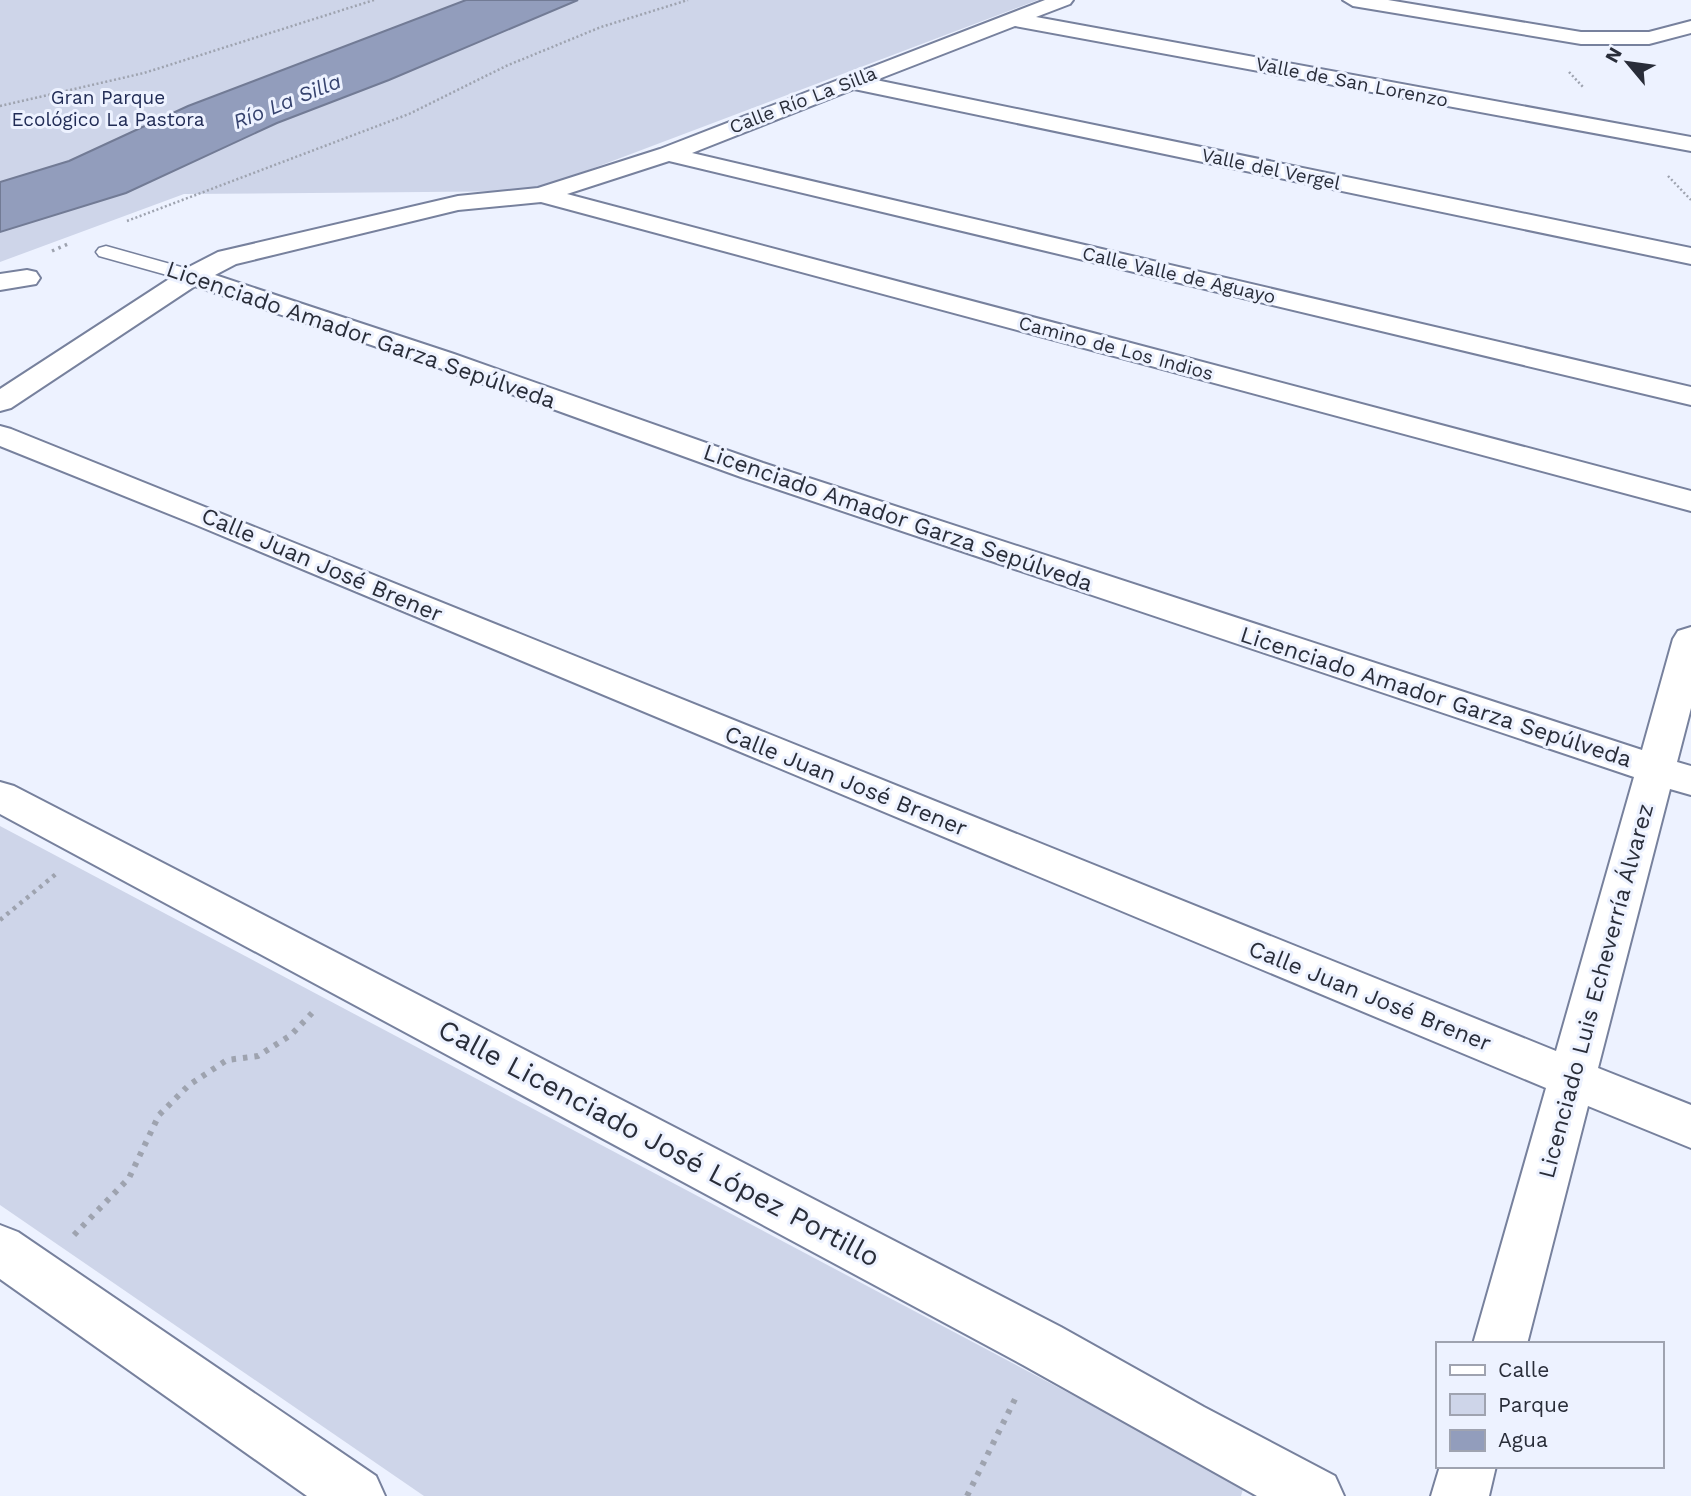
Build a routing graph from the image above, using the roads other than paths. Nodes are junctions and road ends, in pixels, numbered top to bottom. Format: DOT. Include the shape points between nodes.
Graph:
graph roads {
  1 [pos="1063,0"];
  2 [pos="1353,0"];
  3 [pos="1404,0"];
  4 [pos="1491,0"];
  5 [pos="1382,5"];
  6 [pos="1012,19"];
  7 [pos="1691,27"];
  8 [pos="1530,31"];
  9 [pos="852,82"];
  10 [pos="1691,144"];
  11 [pos="668,154"];
  12 [pos="541,195"];
  13 [pos="106,252"];
  14 [pos="1691,256"];
  15 [pos="192,276"];
  16 [pos="27,278"];
  17 [pos="0,282"];
  18 [pos="1691,396"];
  19 [pos="0,402"];
  20 [pos="0,435"];
  21 [pos="1691,501"];
  22 [pos="1691,639"];
  23 [pos="1673,776"];
  24 [pos="0,796"];
  25 [pos="1571,1078"];
  26 [pos="1691,1127"];
  27 [pos="18,1261"];
  28 [pos="1501,1342"];
  29 [pos="1467,1468"];
  30 [pos="356,1496"];
  31 [pos="1315,1496"];
  32 [pos="1460,1496"];
  1 -- 6 [label="street, Calle Río La Silla"];
  2 -- 5 [label="street"];
  3 -- 5 [label="street"];
  4 -- 8 [label="street"];
  5 -- 8 [label="street"];
  6 -- 9 [label="street, Calle Río La Silla"];
  6 -- 10 [label="street, Valle de San Lorenzo"];
  7 -- 8 [label="street" via="1618,40"];
  9 -- 11 [label="street, Calle Río La Silla"];
  9 -- 14 [label="street, Valle del Vergel"];
  11 -- 12 [label="street, Calle Río La Silla"];
  11 -- 18 [label="street, Calle Valle de Aguayo"];
  12 -- 15 [label="street" via="458,203 227,258"];
  12 -- 21 [label="street, Camino de Los Indios"];
  13 -- 15 [label="lane, Licenciado Amador Garza Sepúlveda"];
  15 -- 19 [label="street"];
  15 -- 23 [label="street, Licenciado Amador Garza Sepúlveda" via="752,470"];
  16 -- 17 [label="street"];
  20 -- 25 [label="street, Calle Juan José Brener"];
  22 -- 23 [label="street, Licenciado Luis Echeverría Álvarez"];
  23 -- 25 [label="street, Licenciado Luis Echeverría Álvarez"];
  24 -- 31 [label="street, Calle Licenciado José López Portillo" via="1042,1346"];
  25 -- 26 [label="street, Calle Juan José Brener"];
  25 -- 28 [label="street, Licenciado Luis Echeverría Álvarez"];
  27 -- 30 [label="street"];
  29 -- 32 [label="street"];
}
